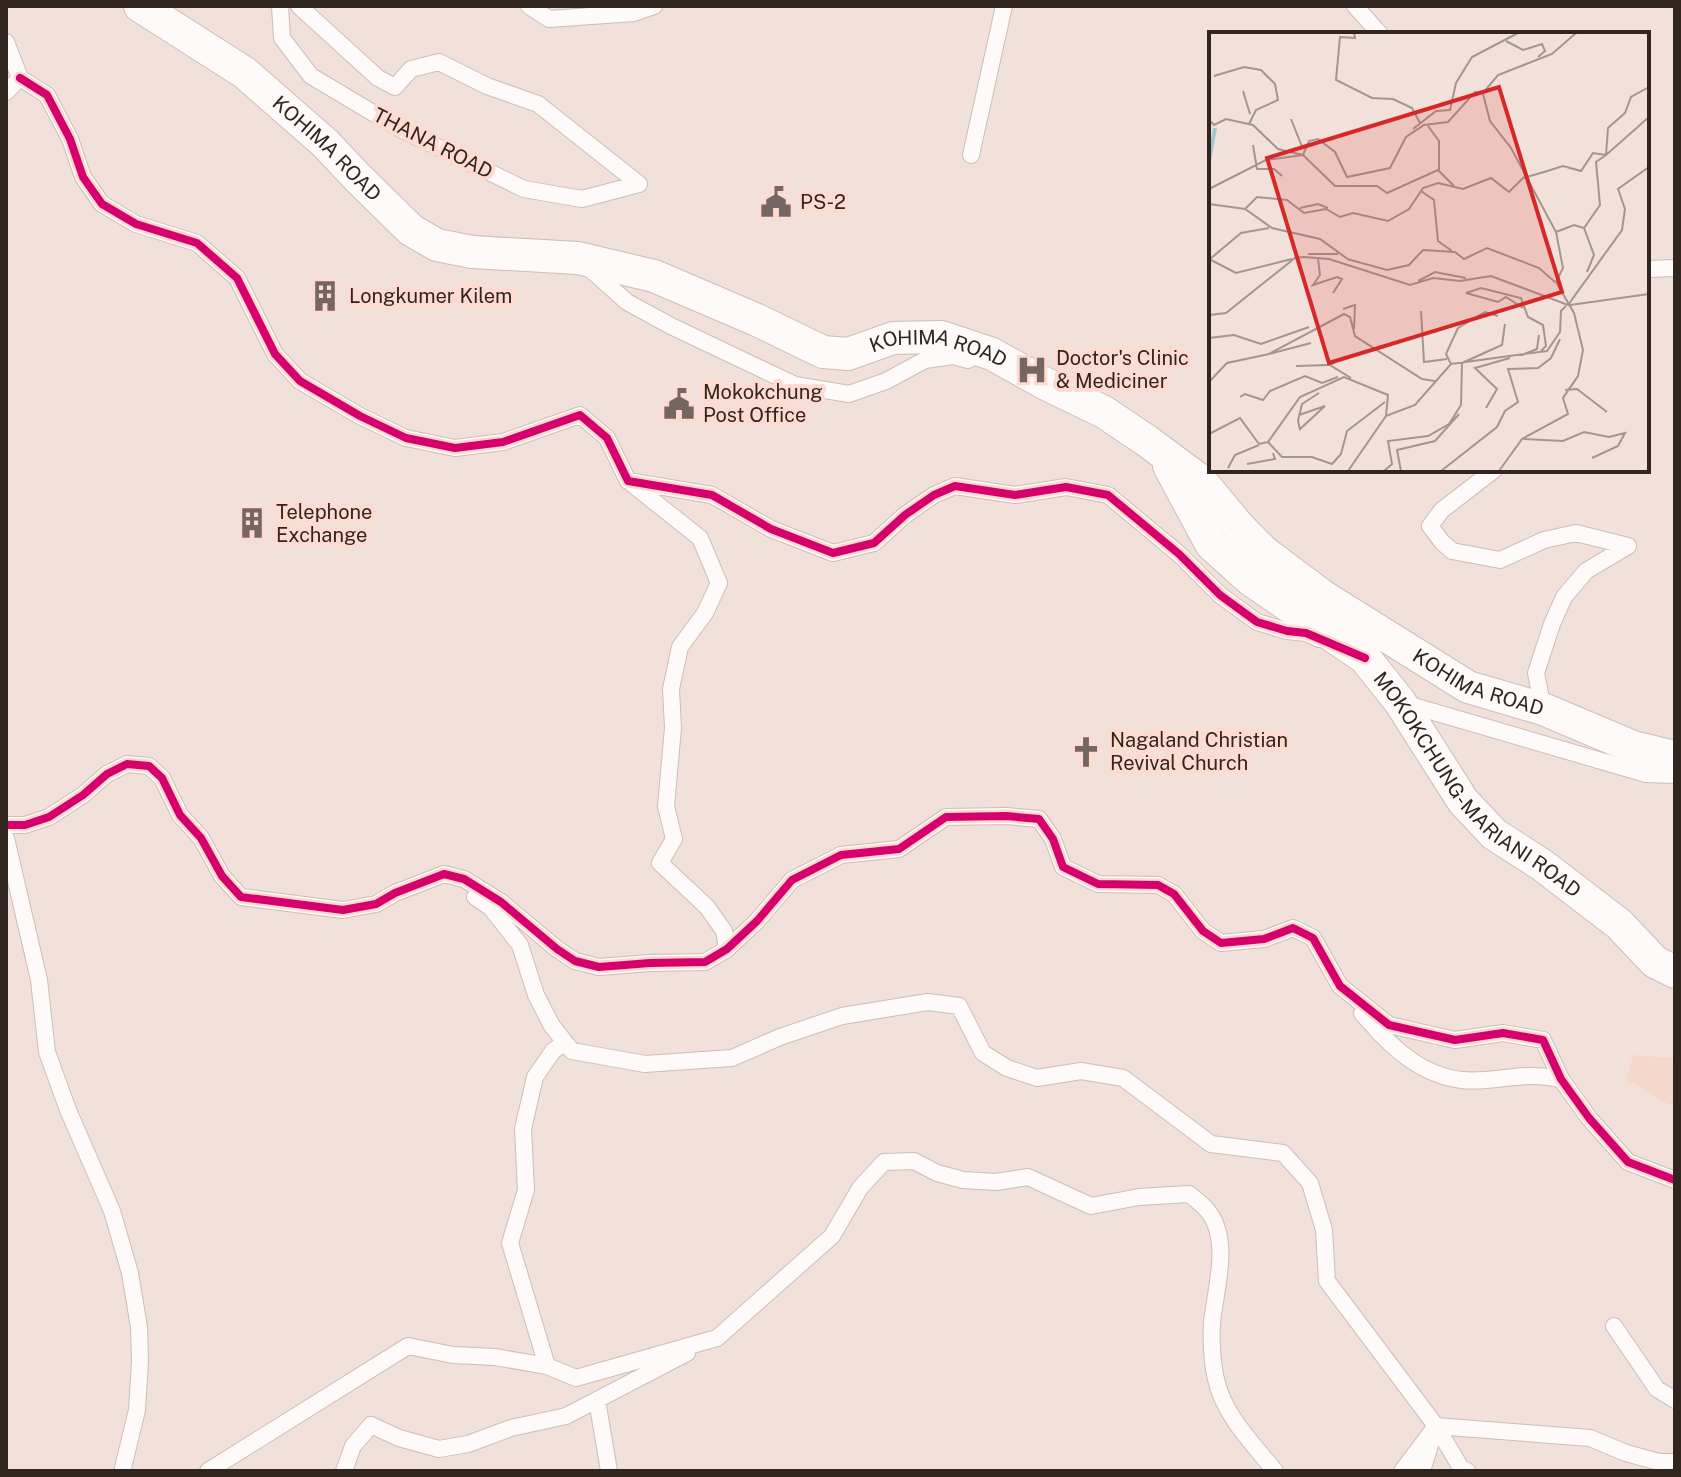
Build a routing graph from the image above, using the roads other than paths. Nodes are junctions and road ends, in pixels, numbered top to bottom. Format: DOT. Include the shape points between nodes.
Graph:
graph roads {
  1 [pos="140,6"];
  2 [pos="280,6"];
  3 [pos="299,6"];
  4 [pos="529,6"];
  5 [pos="654,6"];
  6 [pos="1004,6"];
  7 [pos="1355,6"];
  8 [pos="1378,32"];
  9 [pos="6,42"];
  10 [pos="20,78"];
  11 [pos="6,92"];
  12 [pos="971,155"];
  13 [pos="1675,268"];
  14 [pos="1649,269"];
  15 [pos="1162,453"];
  16 [pos="1491,472"];
  17 [pos="628,481"];
  18 [pos="1365,658"];
  19 [pos="1400,702"];
  20 [pos="1543,709"];
  21 [pos="1675,757"];
  22 [pos="1675,775"];
  23 [pos="6,825"];
  24 [pos="6,838"];
  25 [pos="444,874"];
  26 [pos="727,949"];
  27 [pos="1675,972"];
  28 [pos="1340,986"];
  29 [pos="565,1042"];
  30 [pos="1561,1079"];
  31 [pos="1675,1180"];
  32 [pos="1614,1326"];
  33 [pos="717,1338"];
  34 [pos="547,1366"];
  35 [pos="597,1400"];
  36 [pos="1675,1400"];
  37 [pos="1436,1426"];
  38 [pos="1675,1462"];
  39 [pos="122,1470"];
  40 [pos="208,1471"];
  41 [pos="344,1471"];
  42 [pos="609,1471"];
  43 [pos="1275,1471"];
  44 [pos="1402,1471"];
  45 [pos="1422,1471"];
  46 [pos="1467,1471"];
  1 -- 15 [label="highway, KOHIMA ROAD" via="245,73 325,143 411,230 437,245 578,258 654,276 823,352 848,354 893,338 941,337 992,354 1104,412"];
  2 -- 3 [label="street, THANA ROAD" via="282,38 311,76 400,129 524,189 582,199 639,184 538,104 439,62 411,69 395,87 378,78"];
  4 -- 5 [label="street" via="549,19 634,13"];
  6 -- 12 [label="street"];
  7 -- 8 [label="street"];
  9 -- 10 [label="street"];
  10 -- 11 [label="street"];
  10 -- 17 [label="street" via="47,95 83,177 102,204 136,224 197,243 227,269 237,278 275,354 300,381 406,438 455,448 503,442 580,415 607,438"];
  13 -- 14 [label="street"];
  15 -- 18 [label="highway, MOKOKCHUNG-MARIANI ROAD" via="1211,544 1251,580"];
  15 -- 20 [label="highway, KOHIMA ROAD" via="1201,481 1264,552 1324,597 1468,687"];
  16 -- 20 [label="street" via="1442,510 1430,526 1452,551 1500,560 1544,540 1576,533 1628,546 1586,571 1564,597 1536,673"];
  17 -- 18 [label="street" via="712,495 771,529 833,553 874,543 905,515 955,486 1015,495 1066,487 1108,495 1257,622 1306,633"];
  17 -- 26 [label="street" via="700,538 719,583 680,647 671,689 666,806 674,839 660,863 707,907 724,931"];
  18 -- 19 [label="highway, MOKOKCHUNG-MARIANI ROAD"];
  19 -- 22 [label="street" via="1646,774"];
  19 -- 27 [label="highway, MOKOKCHUNG-MARIANI ROAD" via="1463,801 1494,834 1542,865 1619,924 1655,962"];
  20 -- 21 [label="highway, KOHIMA ROAD" via="1633,747"];
  23 -- 25 [label="street" via="49,817 127,764 149,766 241,897 343,910 376,904"];
  24 -- 39 [label="street" via="39,980 47,1052 112,1211 130,1273 140,1361 137,1410"];
  25 -- 26 [label="street" via="464,879 501,902 575,961 599,967 705,962"];
  25 -- 29 [label="street" via="491,908 520,945 536,995"];
  26 -- 28 [label="street" via="792,880 841,855 899,849 946,817 1006,816 1039,819 1063,867 1098,884 1158,885 1174,894 1203,931 1221,943 1264,939 1293,928 1313,938"];
  28 -- 30 [label="street" via="1405,1058 1431,1072 1463,1080"];
  28 -- 30 [label="street" via="1389,1025 1455,1040 1503,1033 1543,1040"];
  29 -- 34 [label="street" via="535,1077 523,1129 526,1190 510,1243"];
  29 -- 37 [label="street" via="572,1051 645,1064 732,1058 842,1016 928,1002 959,1006 983,1053 1007,1068 1037,1078 1081,1071 1123,1078 1211,1144 1283,1153 1310,1183 1324,1230 1327,1281"];
  30 -- 31 [label="street" via="1628,1162"];
  32 -- 36 [label="street" via="1657,1389"];
  33 -- 34 [label="street" via="576,1378"];
  33 -- 35 [label="street"];
  33 -- 43 [label="street" via="832,1236 860,1188 884,1162 914,1161 963,1180 1028,1177 1091,1206 1189,1194 1209,1211 1220,1238 1212,1326 1216,1379 1227,1408"];
  34 -- 40 [label="street" via="408,1346"];
  35 -- 41 [label="street" via="566,1416 439,1449 371,1425 353,1446"];
  35 -- 42 [label="street"];
  37 -- 38 [label="street" via="1590,1438 1626,1453"];
  37 -- 44 [label="street"];
  37 -- 45 [label="street"];
  37 -- 46 [label="street"];
}
